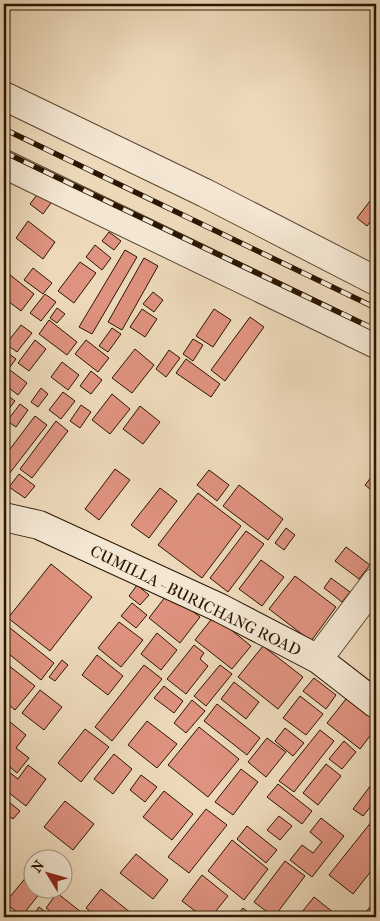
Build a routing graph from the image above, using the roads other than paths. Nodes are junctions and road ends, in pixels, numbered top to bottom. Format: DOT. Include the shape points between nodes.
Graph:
graph roads {
  1 [pos="4,96"];
  2 [pos="4,164"];
  3 [pos="376,281"];
  4 [pos="376,344"];
  5 [pos="4,517"];
  6 [pos="376,582"];
  7 [pos="318,659"];
  8 [pos="376,704"];
  1 -- 3 [label="street" via="205,193"];
  2 -- 4 [label="street"];
  5 -- 7 [label="street, CUMILLA - BURICHANG ROAD" via="39,525 220,608"];
  6 -- 7 [label="street"];
  7 -- 8 [label="street, CUMILLA - BURICHANG ROAD"];
}
